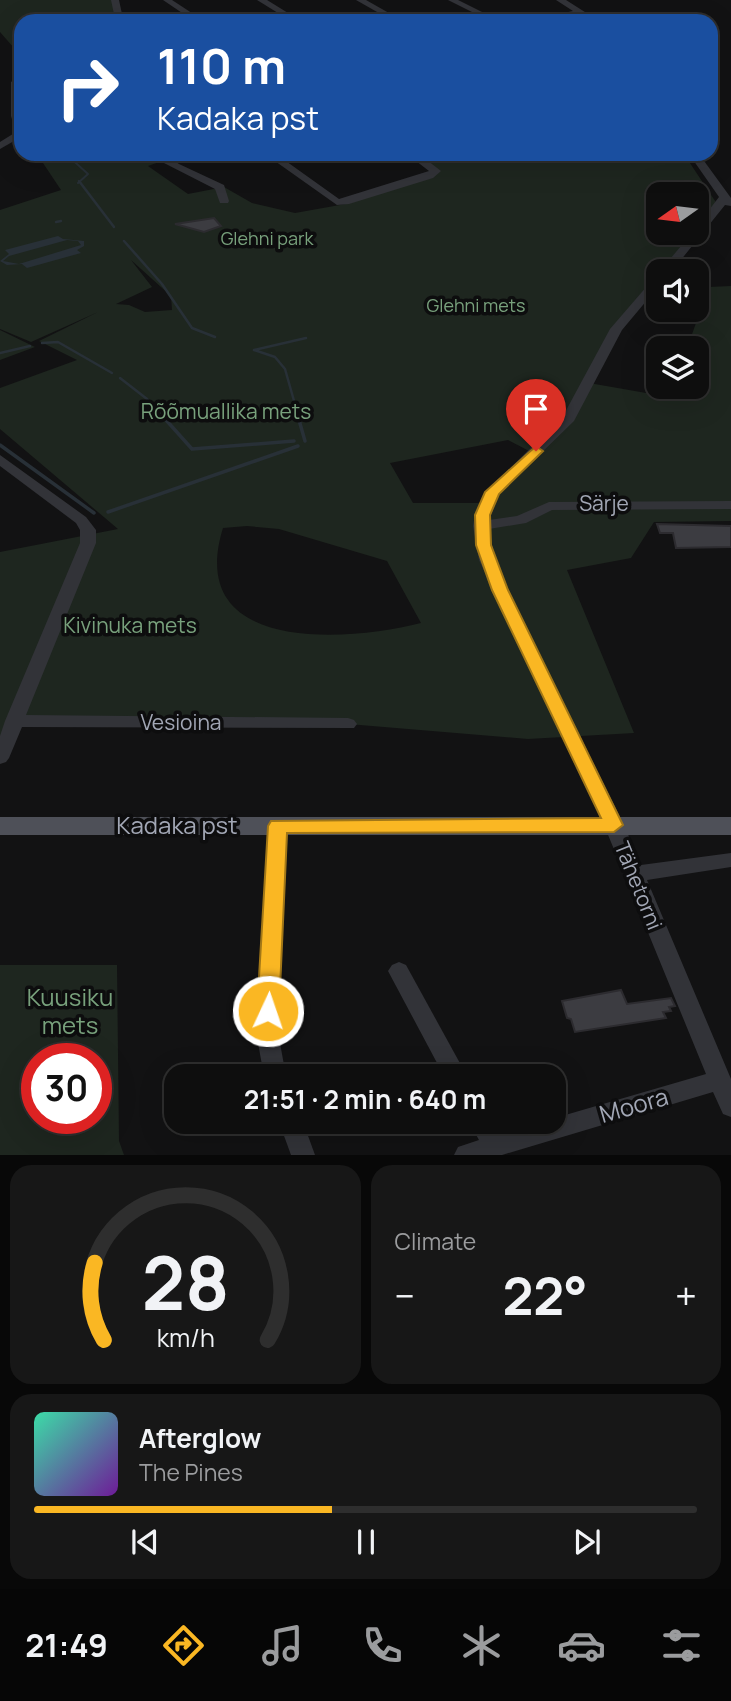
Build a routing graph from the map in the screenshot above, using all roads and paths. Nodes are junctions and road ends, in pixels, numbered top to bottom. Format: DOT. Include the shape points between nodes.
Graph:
graph roads {
  1 [pos="167,0"];
  2 [pos="261,0"];
  3 [pos="360,0"];
  4 [pos="452,0"];
  5 [pos="559,0"];
  6 [pos="580,12"];
  7 [pos="189,14"];
  8 [pos="285,14"];
  9 [pos="386,14"];
  10 [pos="481,14"];
  11 [pos="569,14"];
  12 [pos="583,14"];
  13 [pos="168,161"];
  14 [pos="280,161"];
  15 [pos="422,161"];
  16 [pos="699,161"];
  17 [pos="224,201"];
  18 [pos="727,201"];
  19 [pos="676,259"];
  20 [pos="646,294"];
  21 [pos="0,459"];
  22 [pos="731,505"];
  23 [pos="481,526"];
  24 [pos="14,721"];
  25 [pos="348,724"];
  26 [pos="0,758"];
  27 [pos="614,825"];
  28 [pos="0,826"];
  29 [pos="278,826"];
  30 [pos="731,826"];
  31 [pos="731,860"];
  32 [pos="633,874"];
  33 [pos="399,971"];
  34 [pos="273,1064"];
  35 [pos="449,1064"];
  36 [pos="720,1080"];
  37 [pos="731,1107"];
  38 [pos="295,1134"];
  39 [pos="488,1134"];
  40 [pos="495,1146"];
  41 [pos="303,1155"];
  42 [pos="466,1155"];
  1 -- 7 [label="street"];
  2 -- 8 [label="street"];
  3 -- 9 [label="street"];
  4 -- 10 [label="street"];
  5 -- 6 [label="street"];
  6 -- 11 [label="street"];
  6 -- 12 [label="street"];
  13 -- 17 [label="street" via="219,187"];
  14 -- 15 [label="street" via="337,202 369,196 436,171"];
  16 -- 18 [label="street"];
  18 -- 19 [label="street"];
  20 -- 23 [label="street, Tähetorni" via="616,329 569,418 493,492"];
  21 -- 24 [label="street" via="88,530 88,543"];
  22 -- 23 [label="street, Särje" via="549,506 521,520"];
  23 -- 27 [label="street, Tähetorni" via="487,560 500,590"];
  24 -- 25 [label="street, Vesioina"];
  24 -- 26 [label="street"];
  27 -- 29 [label="main road, Kadaka pst"];
  27 -- 30 [label="main road, Kadaka pst"];
  27 -- 32 [label="street, Tähetorni"];
  28 -- 29 [label="main road, Kadaka pst"];
  29 -- 34 [label="street" via="267,1032"];
  31 -- 32 [label="street"];
  32 -- 36 [label="street, Tähetorni"];
  33 -- 35 [label="street"];
  36 -- 37 [label="street, Tähetorni"];
  36 -- 40 [label="street, Moora"];
  38 -- 41 [label="street"];
  39 -- 40 [label="street"];
  40 -- 42 [label="street, Moora"];
}
